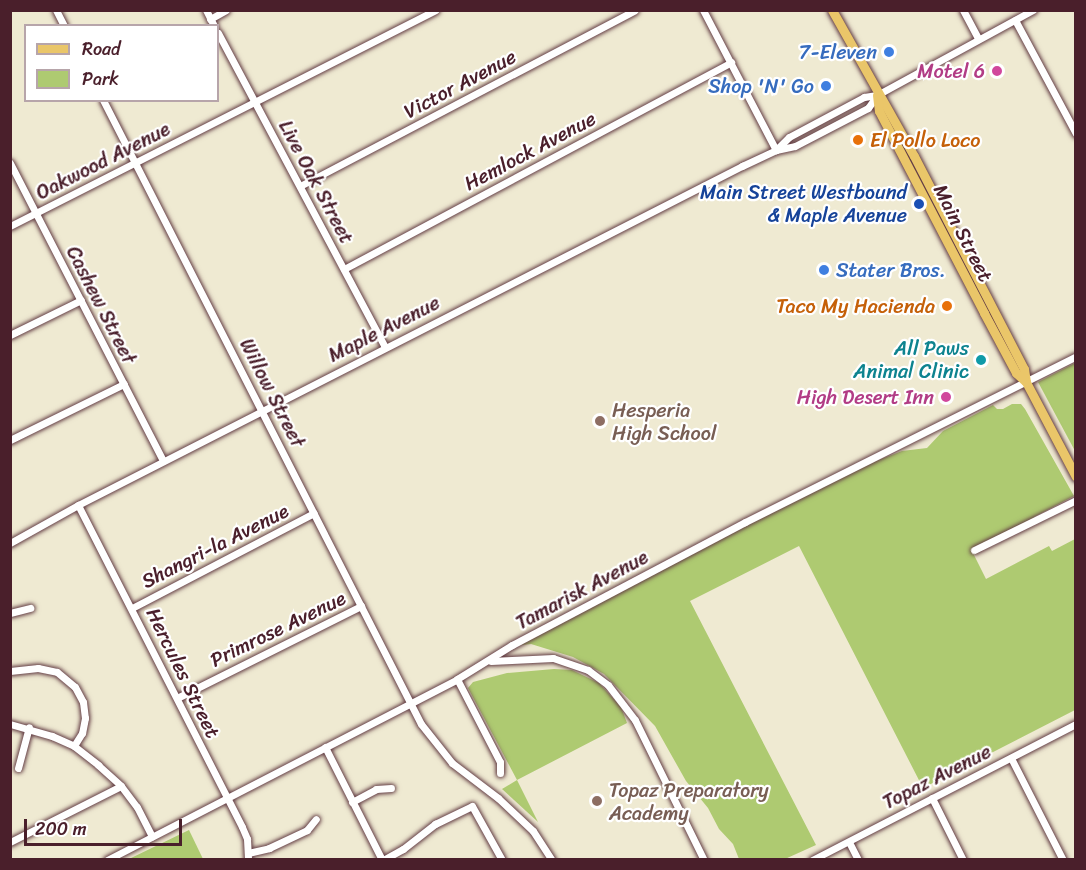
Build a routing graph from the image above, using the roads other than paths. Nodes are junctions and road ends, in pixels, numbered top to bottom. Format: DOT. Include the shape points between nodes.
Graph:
graph roads {
  1 [pos="56,10"];
  2 [pos="206,10"];
  3 [pos="226,10"];
  4 [pos="435,10"];
  5 [pos="635,10"];
  6 [pos="703,10"];
  7 [pos="832,10"];
  8 [pos="963,10"];
  9 [pos="1033,10"];
  10 [pos="1015,20"];
  11 [pos="212,22"];
  12 [pos="63,24"];
  13 [pos="219,35"];
  14 [pos="978,38"];
  15 [pos="731,62"];
  16 [pos="878,95"];
  17 [pos="104,102"];
  18 [pos="255,102"];
  19 [pos="1076,134"];
  20 [pos="776,150"];
  21 [pos="10,163"];
  22 [pos="135,163"];
  23 [pos="300,186"];
  24 [pos="36,213"];
  25 [pos="10,226"];
  26 [pos="949,245"];
  27 [pos="344,269"];
  28 [pos="973,271"];
  29 [pos="81,300"];
  30 [pos="10,335"];
  31 [pos="385,347"];
  32 [pos="1076,356"];
  33 [pos="1026,382"];
  34 [pos="124,384"];
  35 [pos="262,411"];
  36 [pos="10,440"];
  37 [pos="163,461"];
  38 [pos="1076,477"];
  39 [pos="1076,500"];
  40 [pos="78,505"];
  41 [pos="314,513"];
  42 [pos="10,543"];
  43 [pos="974,550"];
  44 [pos="361,606"];
  45 [pos="30,608"];
  46 [pos="132,608"];
  47 [pos="10,613"];
  48 [pos="490,661"];
  49 [pos="10,671"];
  50 [pos="457,679"];
  51 [pos="177,698"];
  52 [pos="409,702"];
  53 [pos="10,724"];
  54 [pos="1076,724"];
  55 [pos="29,727"];
  56 [pos="74,746"];
  57 [pos="325,747"];
  58 [pos="1011,758"];
  59 [pos="18,768"];
  60 [pos="500,773"];
  61 [pos="121,786"];
  62 [pos="391,788"];
  63 [pos="932,798"];
  64 [pos="227,799"];
  65 [pos="352,802"];
  66 [pos="316,819"];
  67 [pos="152,836"];
  68 [pos="10,842"];
  69 [pos="849,842"];
  70 [pos="248,856"];
  71 [pos="107,860"];
  72 [pos="382,860"];
  73 [pos="502,860"];
  74 [pos="552,860"];
  75 [pos="704,860"];
  76 [pos="812,860"];
  77 [pos="858,860"];
  78 [pos="963,860"];
  79 [pos="1063,860"];
  1 -- 12 [label="street"];
  2 -- 11 [label="street"];
  3 -- 11 [label="street"];
  4 -- 18 [label="street, Oakwood Avenue"];
  5 -- 23 [label="street, Victor Avenue"];
  6 -- 15 [label="street"];
  7 -- 16 [label="main road, Main Street"];
  8 -- 14 [label="street"];
  9 -- 10 [label="street, Maple Avenue"];
  10 -- 14 [label="street, Maple Avenue"];
  10 -- 19 [label="street"];
  13 -- 18 [label="street, Live Oak Street"];
  14 -- 16 [label="street, Maple Avenue"];
  15 -- 20 [label="street"];
  15 -- 27 [label="street, Hemlock Avenue"];
  16 -- 20 [label="street, Maple Avenue" via="864,97 789,137"];
  16 -- 20 [label="street, Maple Avenue" via="868,108 795,146"];
  16 -- 26 [label="main road, Main Street" via="879,111"];
  16 -- 28 [label="main road, Main Street" via="887,105"];
  17 -- 22 [label="street, Willow Street"];
  18 -- 22 [label="street, Oakwood Avenue"];
  18 -- 23 [label="street, Live Oak Street"];
  20 -- 31 [label="street, Maple Avenue"];
  21 -- 24 [label="street, Cashew Street"];
  22 -- 24 [label="street, Oakwood Avenue"];
  22 -- 35 [label="street, Willow Street"];
  23 -- 27 [label="street, Live Oak Street"];
  24 -- 25 [label="street, Oakwood Avenue"];
  24 -- 29 [label="street, Cashew Street"];
  26 -- 28 [label="main road" via="957,248"];
  26 -- 33 [label="main road, Main Street" via="1016,373"];
  27 -- 31 [label="street, Live Oak Street"];
  28 -- 33 [label="main road, Main Street" via="1024,369"];
  29 -- 30 [label="street"];
  29 -- 34 [label="street, Cashew Street"];
  31 -- 35 [label="street, Maple Avenue"];
  32 -- 33 [label="street, Tamarisk Avenue"];
  33 -- 38 [label="main road, Main Street"];
  33 -- 48 [label="street, Tamarisk Avenue" via="745,522 512,645"];
  34 -- 36 [label="street"];
  34 -- 37 [label="street, Cashew Street"];
  35 -- 37 [label="street, Maple Avenue"];
  35 -- 41 [label="street, Willow Street"];
  37 -- 40 [label="street, Maple Avenue"];
  39 -- 43 [label="street"];
  40 -- 42 [label="street, Maple Avenue"];
  40 -- 46 [label="street, Hercules Street"];
  41 -- 44 [label="street, Willow Street"];
  41 -- 46 [label="street, Shangri-la Avenue"];
  44 -- 51 [label="street, Primrose Avenue"];
  44 -- 52 [label="street, Willow Street"];
  45 -- 47 [label="street"];
  46 -- 51 [label="street, Hercules Street"];
  48 -- 50 [label="street, Tamarisk Avenue"];
  48 -- 75 [label="street" via="553,658 588,670 608,685 635,720"];
  49 -- 56 [label="street" via="38,668 57,672 75,687 83,702 85,718"];
  50 -- 52 [label="street, Tamarisk Avenue"];
  50 -- 60 [label="street" via="500,762"];
  51 -- 64 [label="street, Hercules Street"];
  52 -- 57 [label="street, Tamarisk Avenue"];
  52 -- 74 [label="street" via="441,751 515,813 533,831"];
  53 -- 55 [label="street"];
  54 -- 58 [label="street, Topaz Avenue"];
  55 -- 56 [label="street"];
  55 -- 59 [label="street"];
  56 -- 61 [label="street"];
  57 -- 64 [label="street, Tamarisk Avenue"];
  57 -- 65 [label="street"];
  58 -- 63 [label="street, Topaz Avenue"];
  58 -- 79 [label="street"];
  61 -- 67 [label="street"];
  61 -- 68 [label="street"];
  62 -- 65 [label="street" via="376,789"];
  63 -- 69 [label="street, Topaz Avenue"];
  63 -- 78 [label="street"];
  64 -- 67 [label="street, Tamarisk Avenue"];
  64 -- 70 [label="street, Hercules Street" via="247,839"];
  65 -- 72 [label="street"];
  66 -- 70 [label="street" via="307,830"];
  67 -- 71 [label="street, Tamarisk Avenue"];
  69 -- 76 [label="street, Topaz Avenue"];
  69 -- 77 [label="street"];
  72 -- 73 [label="street" via="435,824 472,806"];
}
